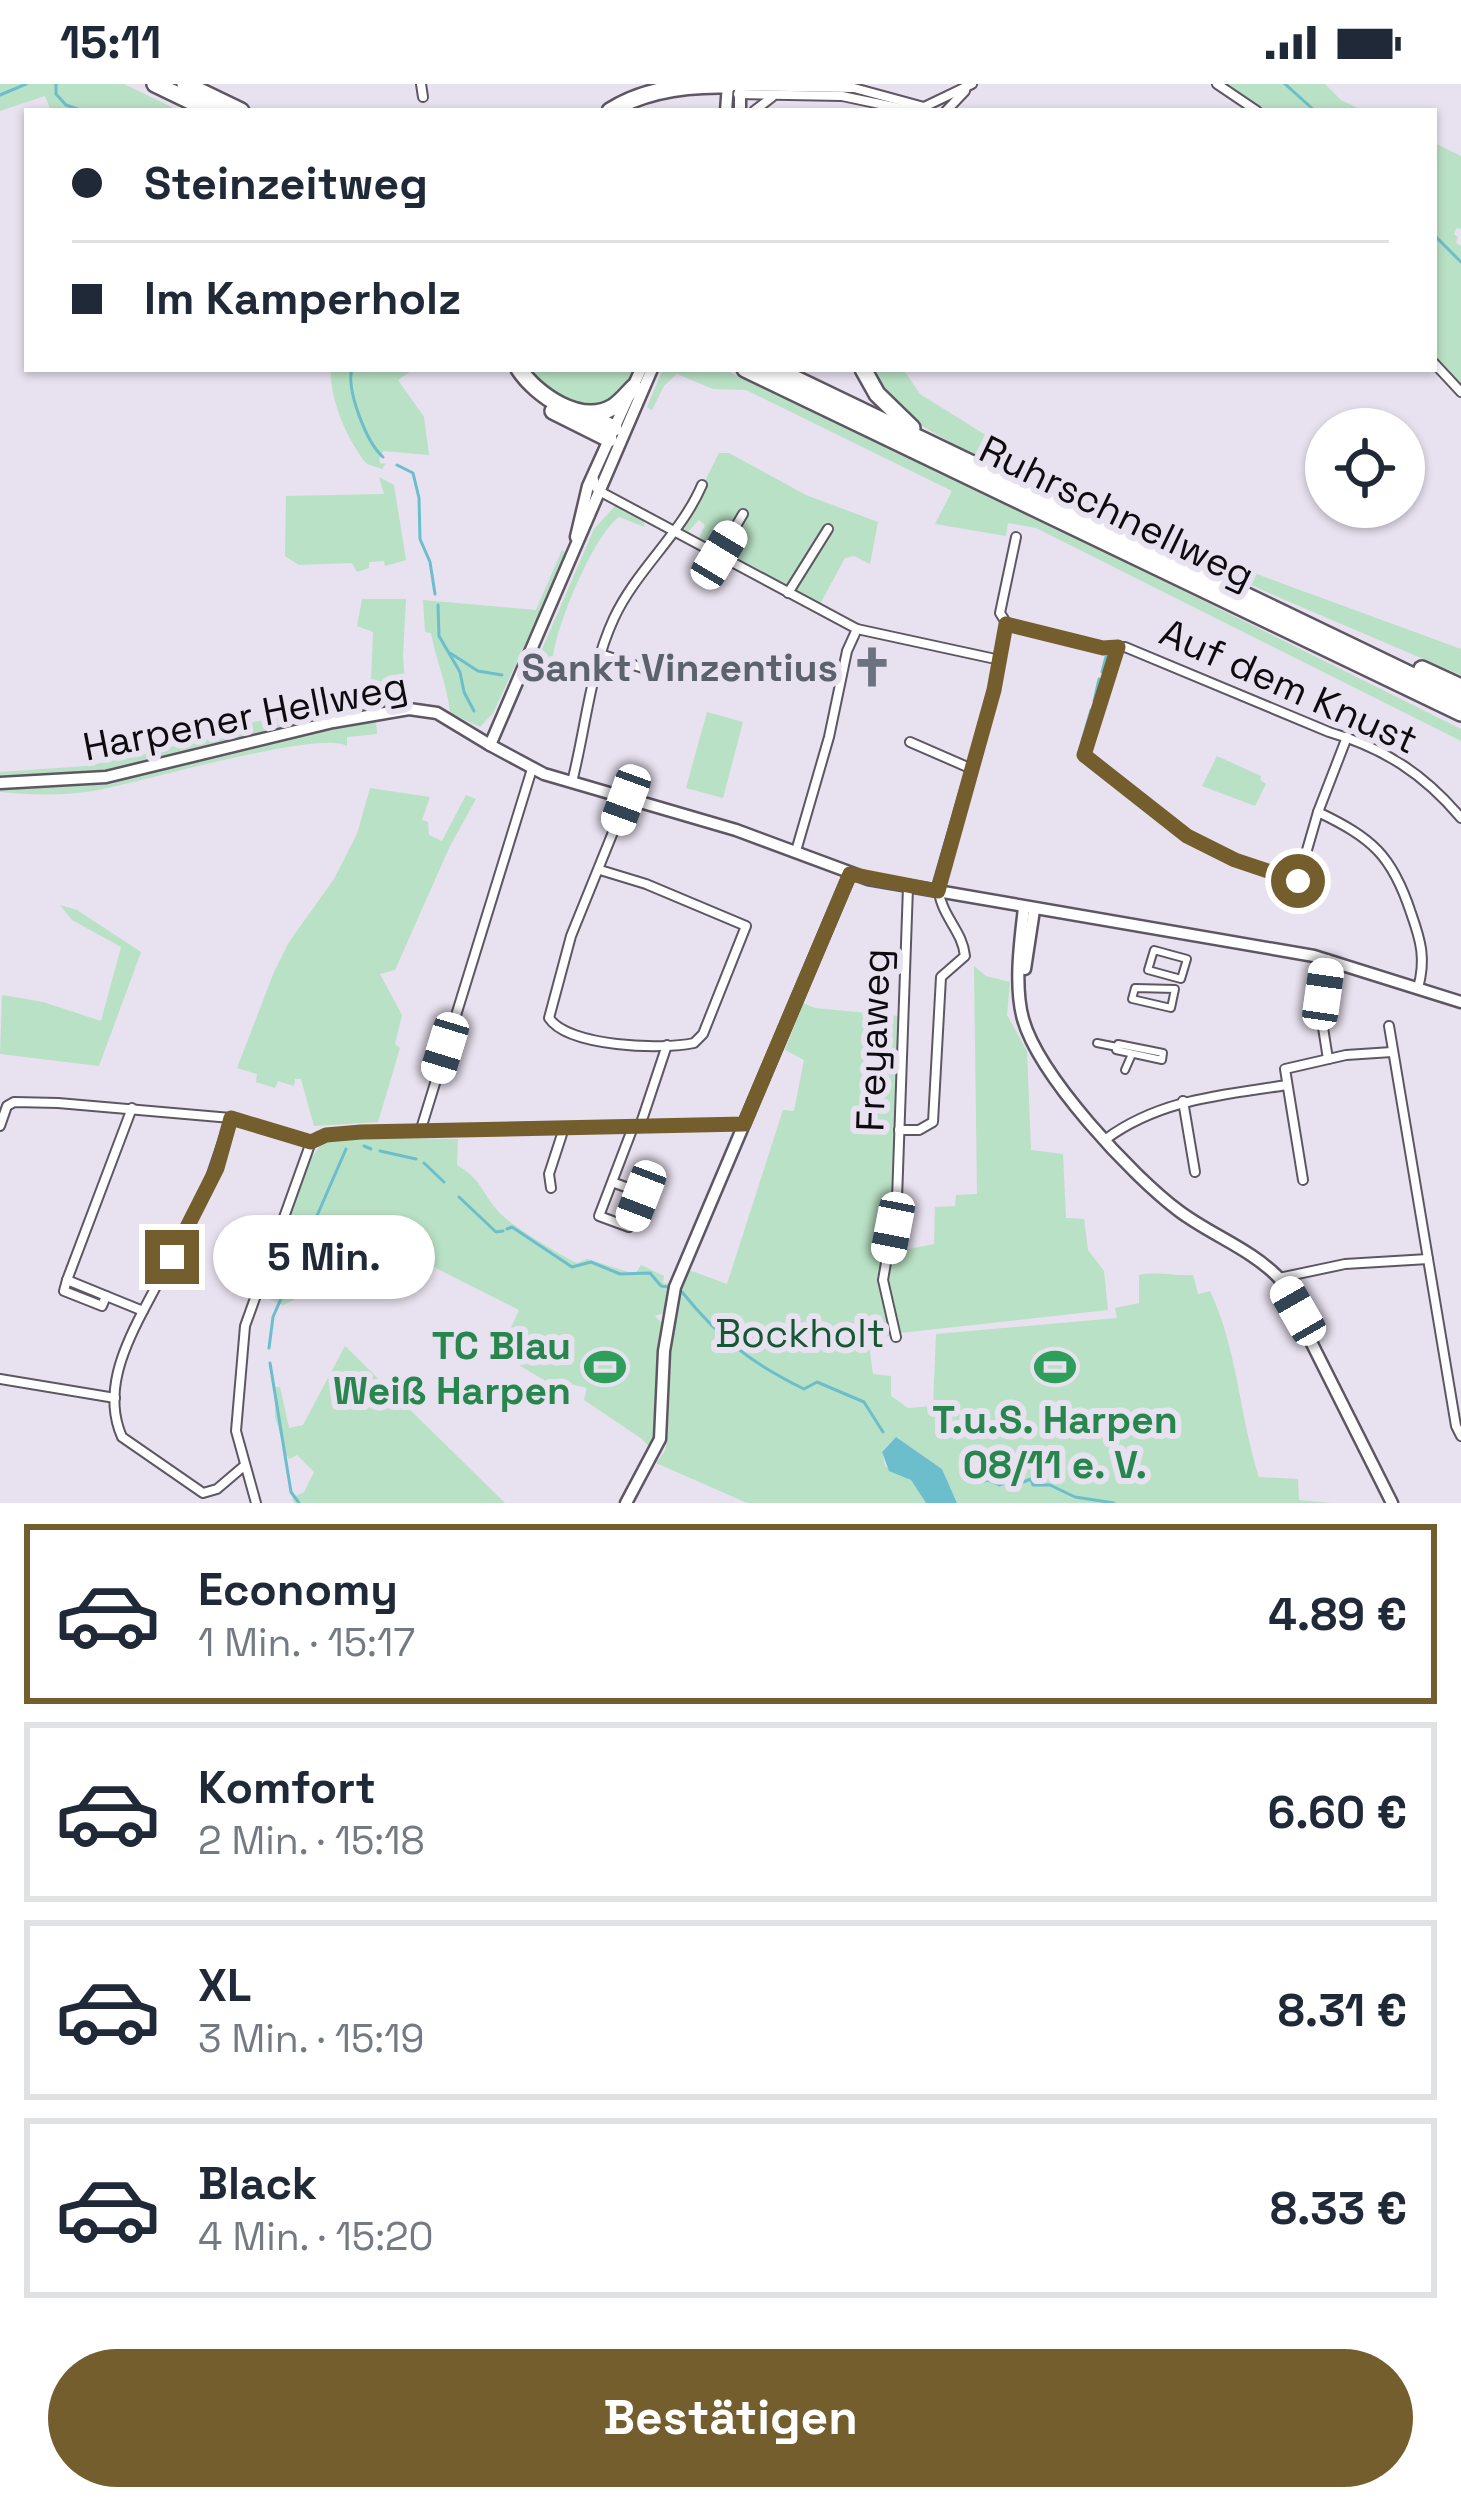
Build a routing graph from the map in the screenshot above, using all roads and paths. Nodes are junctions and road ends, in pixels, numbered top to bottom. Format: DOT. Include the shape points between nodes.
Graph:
graph roads {
  1 [pos="155,84"];
  2 [pos="185,84"];
  3 [pos="421,84"];
  4 [pos="973,84"];
  5 [pos="1217,84"];
  6 [pos="735,87"];
  7 [pos="776,95"];
  8 [pos="423,97"];
  9 [pos="205,108"];
  10 [pos="235,108"];
  11 [pos="616,108"];
  12 [pos="758,108"];
  13 [pos="914,108"];
  14 [pos="916,108"];
  15 [pos="921,108"];
  16 [pos="949,108"];
  17 [pos="1253,108"];
  18 [pos="1437,366"];
  19 [pos="510,372"];
  20 [pos="522,372"];
  21 [pos="639,372"];
  22 [pos="650,372"];
  23 [pos="751,372"];
  24 [pos="781,372"];
  25 [pos="865,372"];
  26 [pos="634,387"];
  27 [pos="1461,392"];
  28 [pos="573,410"];
  29 [pos="616,433"];
  30 [pos="944,450"];
  31 [pos="593,474"];
  32 [pos="702,485"];
  33 [pos="601,492"];
  34 [pos="581,511"];
  35 [pos="743,514"];
  36 [pos="828,529"];
  37 [pos="672,531"];
  38 [pos="1016,536"];
  39 [pos="719,555"];
  40 [pos="571,557"];
  41 [pos="788,592"];
  42 [pos="1242,594"];
  43 [pos="1006,624"];
  44 [pos="856,629"];
  45 [pos="1118,647"];
  46 [pos="600,654"];
  47 [pos="1000,660"];
  48 [pos="748,676"];
  49 [pos="1461,687"];
  50 [pos="1458,708"];
  51 [pos="1347,737"];
  52 [pos="910,742"];
  53 [pos="490,745"];
  54 [pos="532,769"];
  55 [pos="972,769"];
  56 [pos="0,783"];
  57 [pos="572,783"];
  58 [pos="626,800"];
  59 [pos="1318,812"];
  60 [pos="1461,818"];
  61 [pos="796,851"];
  62 [pos="600,870"];
  63 [pos="850,874"];
  64 [pos="908,886"];
  65 [pos="938,891"];
  66 [pos="1029,909"];
  67 [pos="1328,959"];
  68 [pos="1178,978"];
  69 [pos="1418,988"];
  70 [pos="1174,989"];
  71 [pos="1461,1002"];
  72 [pos="1389,1026"];
  73 [pos="1097,1043"];
  74 [pos="667,1045"];
  75 [pos="1117,1047"];
  76 [pos="1392,1052"];
  77 [pos="1132,1054"];
  78 [pos="1328,1059"];
  79 [pos="1125,1070"];
  80 [pos="1287,1085"];
  81 [pos="1183,1101"];
  82 [pos="131,1108"];
  83 [pos="231,1118"];
  84 [pos="744,1124"];
  85 [pos="0,1126"];
  86 [pos="636,1127"];
  87 [pos="564,1128"];
  88 [pos="899,1130"];
  89 [pos="420,1132"];
  90 [pos="1106,1138"];
  91 [pos="315,1139"];
  92 [pos="1195,1172"];
  93 [pos="1303,1180"];
  94 [pos="612,1182"];
  95 [pos="551,1188"];
  96 [pos="1428,1258"];
  97 [pos="1279,1278"];
  98 [pos="143,1311"];
  99 [pos="896,1337"];
  100 [pos="0,1379"];
  101 [pos="115,1398"];
  102 [pos="1461,1436"];
  103 [pos="244,1466"];
  104 [pos="256,1503"];
  105 [pos="626,1503"];
  106 [pos="1392,1503"];
  1 -- 9 [label="highway"];
  2 -- 10 [label="highway"];
  3 -- 8 [label="street"];
  4 -- 15 [label="street"];
  4 -- 16 [label="street"];
  5 -- 17 [label="street"];
  6 -- 7 [label="street"];
  6 -- 11 [label="highway" via="677,87"];
  6 -- 14 [label="street" via="854,88"];
  7 -- 12 [label="street"];
  7 -- 13 [label="street" via="842,95"];
  18 -- 27 [label="street"];
  19 -- 29 [label="highway" via="538,403"];
  20 -- 28 [label="highway"];
  21 -- 26 [label="street"];
  22 -- 29 [label="street"];
  23 -- 50 [label="highway, Ruhrschnellweg"];
  24 -- 30 [label="highway, Ruhrschnellweg"];
  25 -- 30 [label="highway" via="888,407"];
  26 -- 28 [label="highway" via="602,412"];
  26 -- 29 [label="street"];
  28 -- 29 [label="highway"];
  29 -- 31 [label="street"];
  29 -- 33 [label="street"];
  30 -- 42 [label="highway, Ruhrschnellweg"];
  31 -- 33 [label="street"];
  31 -- 34 [label="street"];
  32 -- 37 [label="street"];
  33 -- 34 [label="street"];
  33 -- 37 [label="street"];
  33 -- 40 [label="street"];
  34 -- 40 [label="street"];
  35 -- 39 [label="street"];
  36 -- 41 [label="street"];
  37 -- 39 [label="street"];
  37 -- 46 [label="street" via="631,587"];
  38 -- 43 [label="street" via="1000,613"];
  39 -- 41 [label="street"];
  40 -- 53 [label="street"];
  41 -- 44 [label="street"];
  42 -- 49 [label="highway"];
  42 -- 50 [label="highway, Ruhrschnellweg"];
  43 -- 45 [label="street, Auf dem Knust"];
  43 -- 47 [label="street"];
  44 -- 47 [label="street"];
  44 -- 61 [label="street"];
  45 -- 51 [label="street, Auf dem Knust"];
  45 -- 59 [label="street" via="1084,755 1187,836 1298,881"];
  46 -- 48 [label="street" via="650,670"];
  46 -- 57 [label="street"];
  47 -- 55 [label="street"];
  51 -- 59 [label="street"];
  51 -- 60 [label="street, Auf dem Knust" via="1401,761"];
  52 -- 55 [label="street"];
  53 -- 54 [label="street, Harpener Hellweg"];
  53 -- 56 [label="street, Harpener Hellweg" via="437,713 408,709 106,777"];
  54 -- 57 [label="street, Harpener Hellweg"];
  54 -- 89 [label="street"];
  55 -- 65 [label="street"];
  57 -- 58 [label="street, Harpener Hellweg"];
  58 -- 61 [label="street, Harpener Hellweg"];
  58 -- 62 [label="street"];
  59 -- 69 [label="street" via="1361,834 1396,872 1422,946"];
  61 -- 63 [label="street, Harpener Hellweg"];
  62 -- 74 [label="street" via="549,1018 578,1037"];
  62 -- 74 [label="street" via="746,926 703,1034"];
  63 -- 64 [label="street, Harpener Hellweg"];
  63 -- 84 [label="street"];
  64 -- 65 [label="street, Harpener Hellweg"];
  64 -- 88 [label="street, Freyaweg"];
  65 -- 66 [label="street, Harpener Hellweg"];
  65 -- 88 [label="street" via="965,956 941,977 933,1122"];
  66 -- 67 [label="street, Harpener Hellweg"];
  66 -- 90 [label="street" via="1022,1013 1036,1051"];
  67 -- 69 [label="street, Harpener Hellweg"];
  67 -- 78 [label="street" via="1321,1015"];
  68 -- 68 [label="street" via="1187,959 1154,950 1148,970"];
  68 -- 70 [label="street"];
  69 -- 71 [label="street, Harpener Hellweg"];
  70 -- 70 [label="street" via="1171,1008 1132,999 1135,988"];
  72 -- 76 [label="street"];
  73 -- 75 [label="street"];
  74 -- 86 [label="street"];
  75 -- 77 [label="street"];
  75 -- 77 [label="street" via="1163,1053 1162,1060"];
  76 -- 78 [label="street"];
  76 -- 96 [label="street"];
  77 -- 79 [label="street"];
  78 -- 80 [label="street" via="1286,1069"];
  80 -- 81 [label="street"];
  80 -- 93 [label="street"];
  81 -- 90 [label="street"];
  81 -- 92 [label="street"];
  82 -- 83 [label="street"];
  82 -- 85 [label="street" via="14,1102"];
  82 -- 98 [label="street" via="67,1280"];
  83 -- 91 [label="street"];
  83 -- 98 [label="street" via="206,1192"];
  84 -- 86 [label="street"];
  84 -- 105 [label="street" via="675,1287 660,1439"];
  86 -- 87 [label="street"];
  86 -- 94 [label="street"];
  87 -- 89 [label="street"];
  87 -- 95 [label="street"];
  88 -- 99 [label="street, Freyaweg" via="883,1280"];
  89 -- 91 [label="street"];
  90 -- 97 [label="street" via="1169,1203"];
  91 -- 103 [label="street" via="245,1326 236,1415"];
  94 -- 94 [label="street" via="599,1216 629,1227 642,1193"];
  96 -- 97 [label="street"];
  96 -- 102 [label="street"];
  97 -- 106 [label="street"];
  98 -- 101 [label="street" via="122,1352"];
  100 -- 101 [label="street"];
  101 -- 103 [label="street" via="125,1441 195,1490 218,1490"];
  103 -- 104 [label="street"];
}
